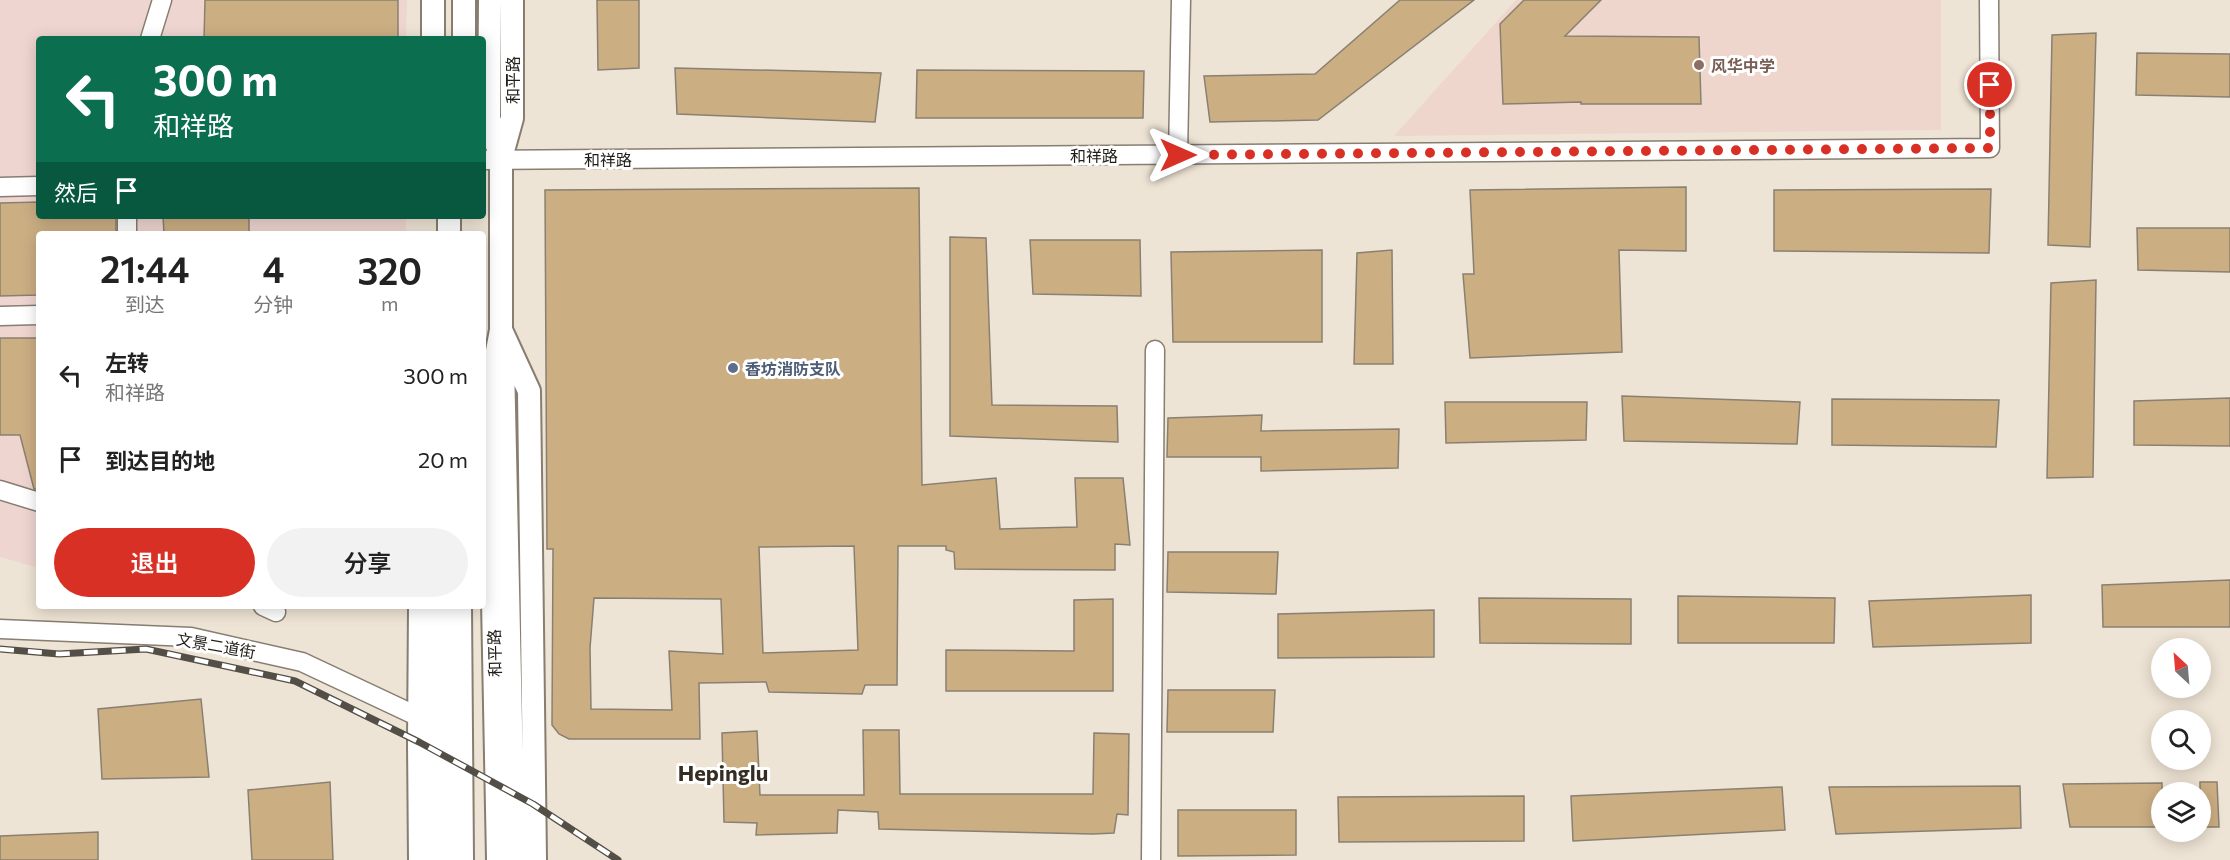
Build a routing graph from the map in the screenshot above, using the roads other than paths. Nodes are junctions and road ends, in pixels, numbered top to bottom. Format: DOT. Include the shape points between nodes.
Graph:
graph roads {
  1 [pos="162,0"];
  2 [pos="433,0"];
  3 [pos="464,0"];
  4 [pos="489,0"];
  5 [pos="513,0"];
  6 [pos="1181,0"];
  7 [pos="1989,0"];
  8 [pos="151,36"];
  9 [pos="433,36"];
  10 [pos="464,36"];
  11 [pos="1178,155"];
  12 [pos="492,160"];
  13 [pos="36,186"];
  14 [pos="0,187"];
  15 [pos="36,315"];
  16 [pos="0,316"];
  17 [pos="501,330"];
  18 [pos="1155,350"];
  19 [pos="0,490"];
  20 [pos="36,501"];
  21 [pos="420,609"];
  22 [pos="439,609"];
  23 [pos="460,609"];
  24 [pos="0,629"];
  25 [pos="419,717"];
  26 [pos="420,860"];
  27 [pos="441,860"];
  28 [pos="462,860"];
  29 [pos="498,860"];
  30 [pos="514,860"];
  31 [pos="535,860"];
  32 [pos="1151,860"];
  1 -- 8 [label="street"];
  2 -- 9 [label="main road"];
  3 -- 10 [label="main road"];
  4 -- 12 [label="main road, 和平路"];
  5 -- 12 [label="main road, 和平路" via="512,118"];
  6 -- 11 [label="street"];
  7 -- 11 [label="street, 和祥路" via="1990,148"];
  11 -- 12 [label="street, 和祥路"];
  12 -- 17 [label="main road, 和平路"];
  13 -- 14 [label="street"];
  15 -- 16 [label="street"];
  17 -- 29 [label="main road, 和平路" via="489,393"];
  17 -- 30 [label="main road" via="506,403"];
  17 -- 31 [label="main road" via="529,392"];
  18 -- 32 [label="street"];
  19 -- 20 [label="street"];
  21 -- 25 [label="main road"];
  22 -- 27 [label="main road"];
  23 -- 28 [label="main road, 和平路"];
  24 -- 25 [label="street, 文景二道街" via="191,637 302,662"];
  25 -- 26 [label="main road"];
}
